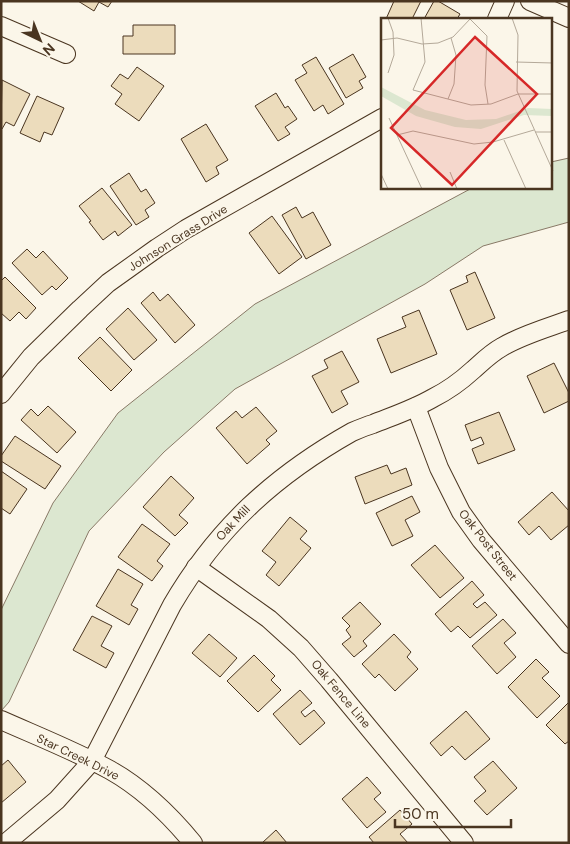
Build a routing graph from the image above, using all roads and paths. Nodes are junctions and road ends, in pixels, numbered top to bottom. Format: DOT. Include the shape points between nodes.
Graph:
graph roads {
  1 [pos="505,1"];
  2 [pos="530,1"];
  3 [pos="497,18"];
  4 [pos="569,18"];
  5 [pos="1,26"];
  6 [pos="66,54"];
  7 [pos="381,119"];
  8 [pos="569,320"];
  9 [pos="1,394"];
  10 [pos="416,406"];
  11 [pos="196,567"];
  12 [pos="569,644"];
  13 [pos="1,720"];
  14 [pos="92,761"];
  15 [pos="6,843"];
  16 [pos="193,843"];
  17 [pos="464,843"];
  1 -- 3 [label="street"];
  2 -- 4 [label="street"];
  5 -- 6 [label="street"];
  7 -- 9 [label="street, Johnson Grass Drive" via="186,229 108,283 31,357"];
  8 -- 10 [label="street, Oak Mill" via="502,346 446,391"];
  10 -- 11 [label="street, Oak Mill" via="354,431 299,465 240,514"];
  10 -- 12 [label="street, Oak Post Street" via="439,468 461,512"];
  11 -- 14 [label="street, Oak Mill" via="172,605"];
  11 -- 17 [label="street, Oak Fence Line" via="269,619 301,648"];
  13 -- 14 [label="street, Star Creek Drive"];
  14 -- 15 [label="street, Oak Mill" via="57,800"];
  14 -- 16 [label="street, Star Creek Drive" via="139,790"];
}
